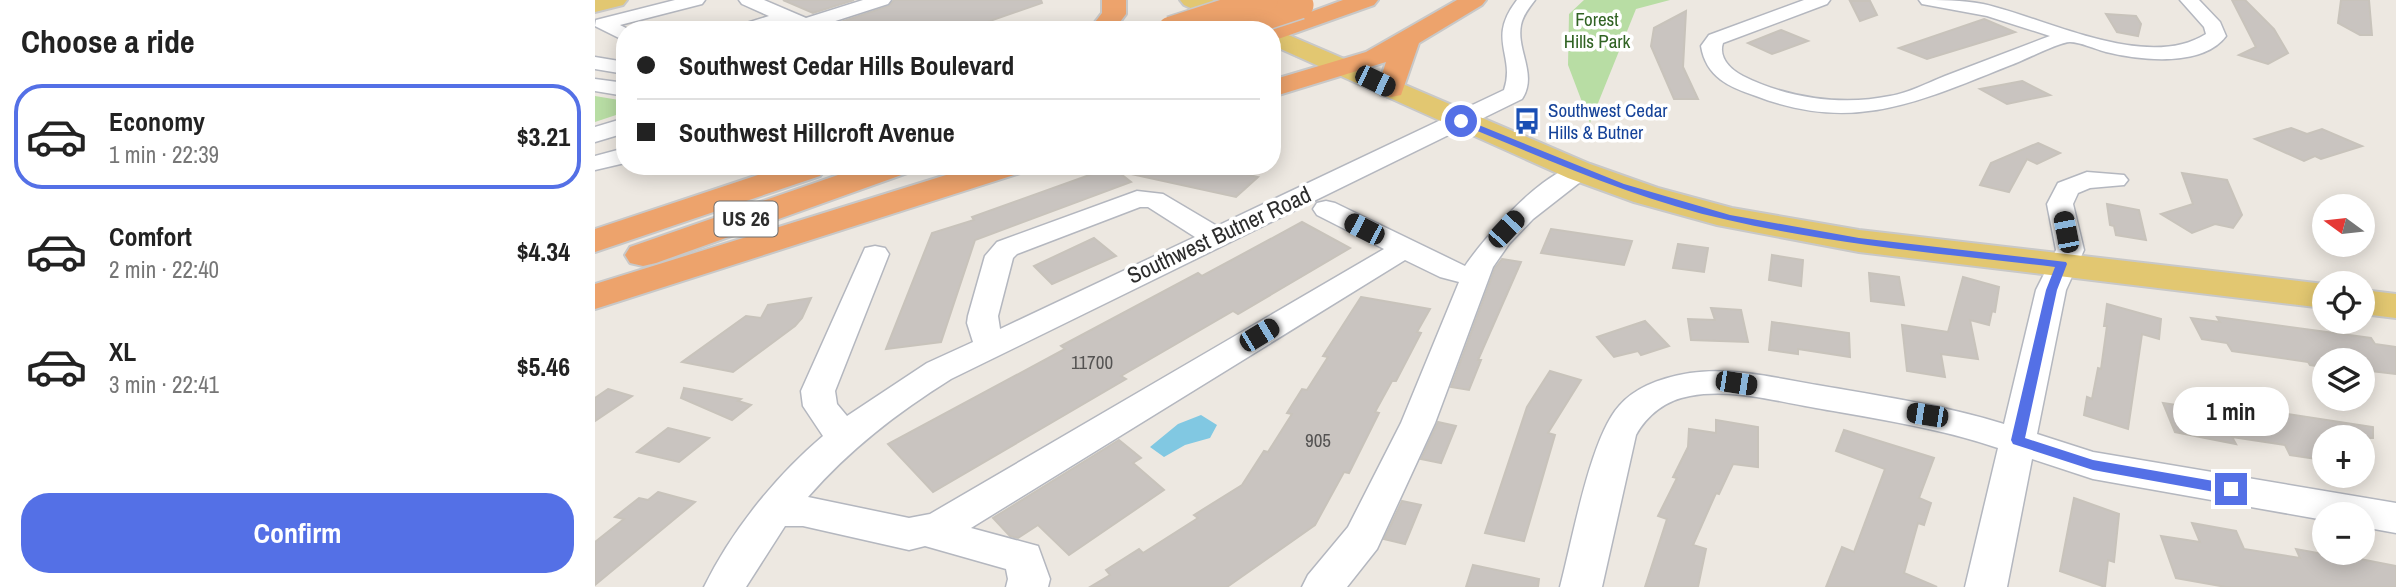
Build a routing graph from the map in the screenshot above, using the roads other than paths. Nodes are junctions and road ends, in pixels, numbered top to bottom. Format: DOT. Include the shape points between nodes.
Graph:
graph roads {
  1 [pos="615,0"];
  2 [pos="696,0"];
  3 [pos="748,0"];
  4 [pos="882,0"];
  5 [pos="1114,0"];
  6 [pos="1192,0"];
  7 [pos="1264,0"];
  8 [pos="1366,0"];
  9 [pos="1474,0"];
  10 [pos="1526,0"];
  11 [pos="1821,0"];
  12 [pos="1928,0"];
  13 [pos="2189,0"];
  14 [pos="595,5"];
  15 [pos="1313,7"];
  16 [pos="787,16"];
  17 [pos="773,21"];
  18 [pos="798,21"];
  19 [pos="828,21"];
  20 [pos="1108,21"];
  21 [pos="1199,21"];
  22 [pos="1239,21"];
  23 [pos="1259,21"];
  24 [pos="1281,29"];
  25 [pos="616,30"];
  26 [pos="2065,37"];
  27 [pos="1281,39"];
  28 [pos="1407,40"];
  29 [pos="595,63"];
  30 [pos="616,66"];
  31 [pos="1345,67"];
  32 [pos="616,78"];
  33 [pos="596,86"];
  34 [pos="1281,86"];
  35 [pos="616,89"];
  36 [pos="1391,89"];
  37 [pos="1461,121"];
  38 [pos="616,128"];
  39 [pos="595,135"];
  40 [pos="616,157"];
  41 [pos="595,163"];
  42 [pos="1579,171"];
  43 [pos="728,175"];
  44 [pos="791,175"];
  45 [pos="870,175"];
  46 [pos="981,175"];
  47 [pos="2115,180"];
  48 [pos="1326,209"];
  49 [pos="595,219"];
  50 [pos="1215,237"];
  51 [pos="595,241"];
  52 [pos="1403,249"];
  53 [pos="875,254"];
  54 [pos="2062,264"];
  55 [pos="595,272"];
  56 [pos="1476,277"];
  57 [pos="2312,295"];
  58 [pos="595,297"];
  59 [pos="2375,303"];
  60 [pos="2396,306"];
  61 [pos="989,344"];
  62 [pos="844,438"];
  63 [pos="2018,440"];
  64 [pos="774,511"];
  65 [pos="2396,518"];
  66 [pos="925,531"];
  67 [pos="725,587"];
  68 [pos="1027,587"];
  69 [pos="1323,587"];
  70 [pos="1581,587"];
  71 [pos="1986,587"];
  1 -- 14 [label="main road"];
  2 -- 25 [label="street" via="603,24"];
  3 -- 16 [label="street"];
  4 -- 19 [label="street"];
  5 -- 20 [label="highway" via="1114,14"];
  6 -- 22 [label="main road"];
  7 -- 21 [label="highway, bridge"];
  8 -- 15 [label="highway"];
  9 -- 28 [label="highway"];
  10 -- 37 [label="street, Southwest Butner Road" via="1510,31 1516,91"];
  11 -- 26 [label="street" via="1716,39 1711,46 1712,59 1720,72 1765,93 1824,105 1887,104"];
  12 -- 26 [label="street" via="2004,15"];
  13 -- 26 [label="street" via="2213,26 2216,36 2207,45 2177,52 2143,51"];
  15 -- 23 [label="highway, bridge"];
  15 -- 24 [label="highway"];
  16 -- 17 [label="street"];
  16 -- 18 [label="street"];
  27 -- 31 [label="main road"];
  28 -- 31 [label="highway" via="1375,58"];
  28 -- 36 [label="highway"];
  29 -- 30 [label="street"];
  31 -- 34 [label="highway"];
  31 -- 36 [label="main road"];
  32 -- 33 [label="street"];
  33 -- 35 [label="street"];
  36 -- 37 [label="main road"];
  37 -- 42 [label="main road"];
  37 -- 50 [label="street, Southwest Butner Road"];
  38 -- 39 [label="street"];
  40 -- 41 [label="street"];
  42 -- 54 [label="main road" via="1646,195 1742,220 1859,241"];
  42 -- 56 [label="street" via="1519,215 1493,244"];
  43 -- 49 [label="highway"];
  44 -- 51 [label="highway, US 26"];
  45 -- 55 [label="highway, US 26"];
  46 -- 58 [label="highway"];
  47 -- 54 [label="street" via="2087,180 2067,188 2060,204 2070,250"];
  48 -- 52 [label="street"];
  50 -- 61 [label="street, Southwest Butner Road"];
  50 -- 61 [label="street" via="1154,200 1144,199 1007,248 999,256 983,316"];
  52 -- 56 [label="street" via="1450,271"];
  52 -- 66 [label="street" via="939,528"];
  53 -- 62 [label="street" via="818,391 820,406"];
  54 -- 57 [label="main road"];
  54 -- 63 [label="street" via="2051,290"];
  56 -- 69 [label="street" via="1418,423 1363,538"];
  59 -- 60 [label="main road"];
  61 -- 62 [label="street, Southwest Butner Road" via="939,371"];
  62 -- 64 [label="street, Southwest Butner Road"];
  63 -- 65 [label="street" via="2093,465"];
  63 -- 70 [label="street" via="1927,415 1736,383 1670,389 1631,414 1618,435"];
  63 -- 71 [label="street"];
  64 -- 66 [label="street" via="803,512 909,534"];
  64 -- 67 [label="street, Southwest Butner Road"];
  66 -- 68 [label="street" via="1024,558"];
}
